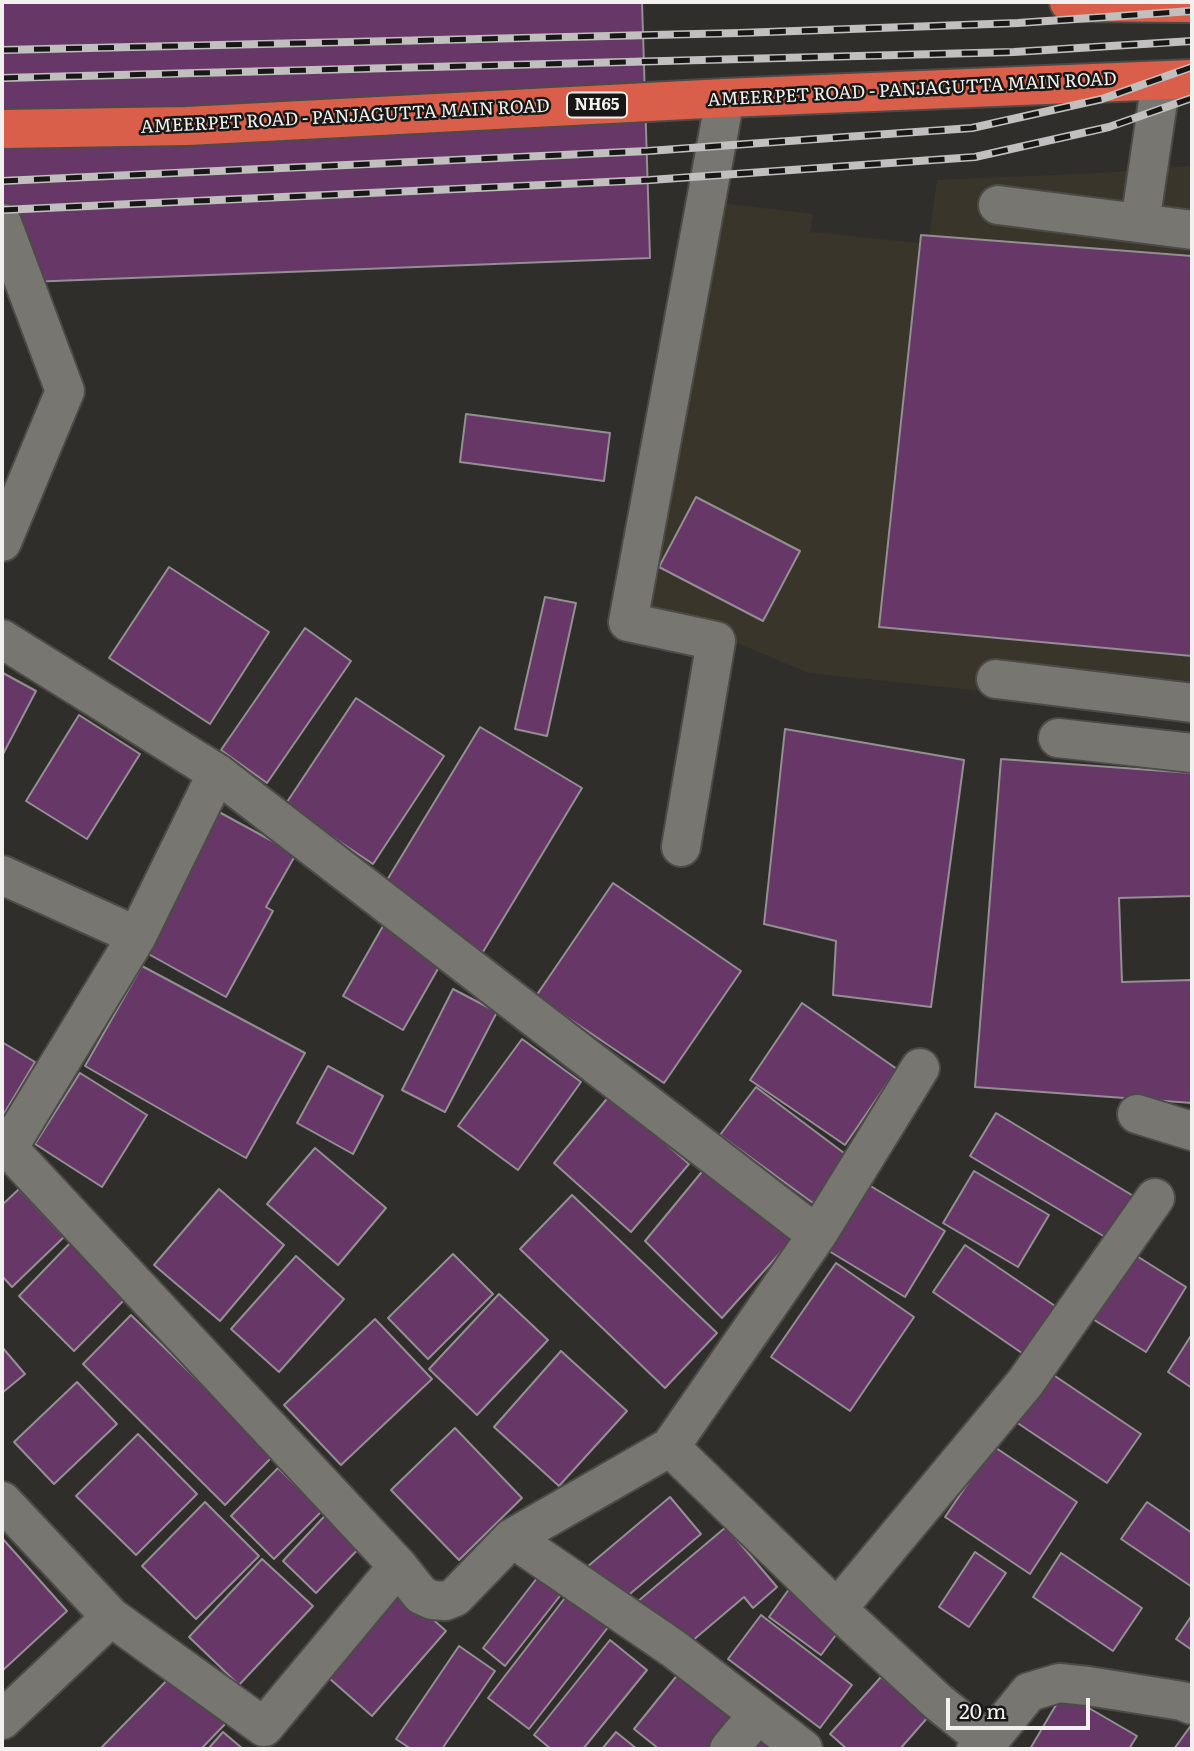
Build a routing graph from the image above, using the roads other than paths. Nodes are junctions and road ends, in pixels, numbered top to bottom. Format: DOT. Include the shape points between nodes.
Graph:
graph roads {
  1 [pos="1069,2"];
  2 [pos="1192,3"];
  3 [pos="1177,80"];
  4 [pos="725,99"];
  5 [pos="2,128"];
  6 [pos="998,205"];
  7 [pos="2,223"];
  8 [pos="1140,223"];
  9 [pos="1192,230"];
  10 [pos="2,542"];
  11 [pos="2,639"];
  12 [pos="996,679"];
  13 [pos="1192,703"];
  14 [pos="1058,738"];
  15 [pos="1192,752"];
  16 [pos="217,773"];
  17 [pos="681,847"];
  18 [pos="2,875"];
  19 [pos="137,936"];
  20 [pos="920,1068"];
  21 [pos="1137,1114"];
  22 [pos="1192,1131"];
  23 [pos="1154,1198"];
  24 [pos="817,1235"];
  25 [pos="670,1447"];
  26 [pos="2,1501"];
  27 [pos="512,1538"];
  28 [pos="398,1566"];
  29 [pos="837,1609"];
  30 [pos="111,1617"];
  31 [pos="1192,1705"];
  32 [pos="758,1714"];
  33 [pos="2,1720"];
  34 [pos="983,1747"];
  35 [pos="729,1749"];
  36 [pos="803,1749"];
  1 -- 2 [label="highway"];
  3 -- 4 [label="highway, AMEERPET ROAD - PANJAGUTTA MAIN ROAD / NH65"];
  3 -- 8 [label="street"];
  4 -- 5 [label="highway, AMEERPET ROAD - PANJAGUTTA MAIN ROAD / NH65" via="187,126"];
  4 -- 17 [label="street" via="628,622 716,641"];
  6 -- 8 [label="street"];
  7 -- 10 [label="street" via="65,391"];
  8 -- 9 [label="street"];
  11 -- 16 [label="street"];
  12 -- 13 [label="street"];
  14 -- 15 [label="street"];
  16 -- 19 [label="street"];
  16 -- 24 [label="street"];
  18 -- 19 [label="street"];
  19 -- 28 [label="street" via="8,1148"];
  20 -- 24 [label="street"];
  21 -- 22 [label="street"];
  23 -- 29 [label="street" via="1026,1383"];
  24 -- 25 [label="street"];
  25 -- 27 [label="street"];
  25 -- 29 [label="street"];
  26 -- 30 [label="street"];
  27 -- 28 [label="street" via="455,1597 445,1601 421,1595"];
  27 -- 32 [label="street" via="674,1649"];
  28 -- 30 [label="street" via="264,1727"];
  29 -- 34 [label="street"];
  30 -- 33 [label="street"];
  31 -- 34 [label="street" via="1059,1683 1029,1692"];
  32 -- 35 [label="street"];
  32 -- 36 [label="street"];
}
